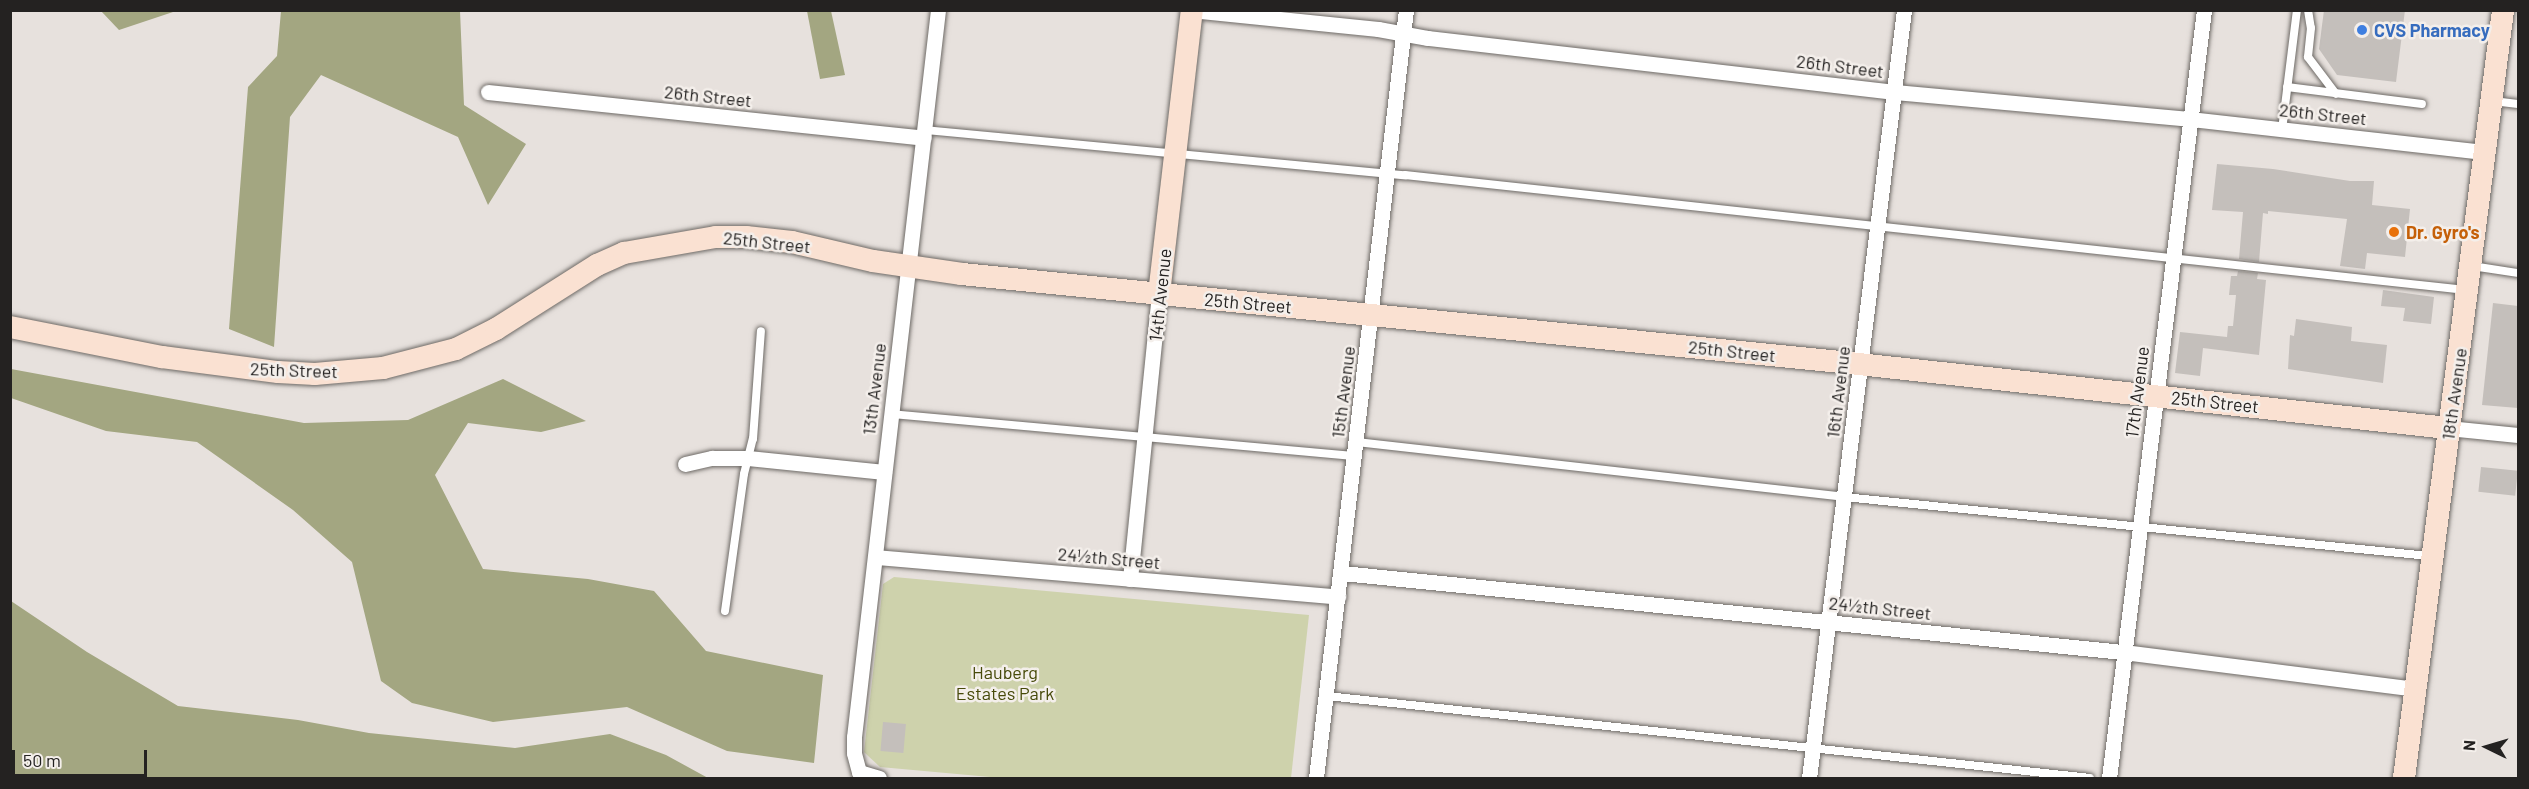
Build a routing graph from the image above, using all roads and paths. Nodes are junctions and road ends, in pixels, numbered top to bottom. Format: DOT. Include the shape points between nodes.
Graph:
graph roads {
  1 [pos="938,10"];
  2 [pos="1406,10"];
  3 [pos="1904,10"];
  4 [pos="2204,10"];
  5 [pos="2297,10"];
  6 [pos="2308,10"];
  7 [pos="2504,10"];
  8 [pos="1192,11"];
  9 [pos="1403,33"];
  10 [pos="2287,87"];
  11 [pos="488,92"];
  12 [pos="1894,92"];
  13 [pos="2336,94"];
  14 [pos="2492,101"];
  15 [pos="2422,104"];
  16 [pos="2518,104"];
  17 [pos="2190,119"];
  18 [pos="2282,129"];
  19 [pos="924,134"];
  20 [pos="2485,152"];
  21 [pos="1176,155"];
  22 [pos="1388,173"];
  23 [pos="1878,227"];
  24 [pos="2173,257"];
  25 [pos="2471,266"];
  26 [pos="908,267"];
  27 [pos="2518,273"];
  28 [pos="2468,290"];
  29 [pos="1159,294"];
  30 [pos="1372,314"];
  31 [pos="10,327"];
  32 [pos="761,331"];
  33 [pos="1861,364"];
  34 [pos="2156,395"];
  35 [pos="891,414"];
  36 [pos="2448,428"];
  37 [pos="2518,435"];
  38 [pos="1146,437"];
  39 [pos="1355,449"];
  40 [pos="748,458"];
  41 [pos="685,465"];
  42 [pos="884,471"];
  43 [pos="1844,497"];
  44 [pos="2139,527"];
  45 [pos="2433,556"];
  46 [pos="876,557"];
  47 [pos="1342,573"];
  48 [pos="1130,579"];
  49 [pos="1338,597"];
  50 [pos="725,610"];
  51 [pos="1827,623"];
  52 [pos="2123,652"];
  53 [pos="2414,689"];
  54 [pos="1327,696"];
  55 [pos="1813,748"];
  56 [pos="879,778"];
  57 [pos="1316,778"];
  58 [pos="1809,778"];
  59 [pos="2090,778"];
  60 [pos="2109,778"];
  61 [pos="2404,778"];
  1 -- 19 [label="street, 13th Avenue"];
  2 -- 9 [label="street, 15th Avenue"];
  3 -- 12 [label="street, 16th Avenue"];
  4 -- 17 [label="street, 17th Avenue"];
  5 -- 10 [label="lane"];
  6 -- 13 [label="lane" via="2308,57"];
  7 -- 14 [label="street, 18th Avenue"];
  8 -- 9 [label="street, 26th Street"];
  8 -- 21 [label="street, 14th Avenue"];
  9 -- 12 [label="street, 26th Street"];
  9 -- 22 [label="street, 15th Avenue"];
  10 -- 13 [label="lane"];
  10 -- 18 [label="lane"];
  11 -- 19 [label="street, 26th Street"];
  12 -- 17 [label="street, 26th Street"];
  12 -- 23 [label="street, 16th Avenue"];
  13 -- 15 [label="lane"];
  14 -- 16 [label="lane"];
  14 -- 20 [label="street, 18th Avenue"];
  17 -- 18 [label="street, 26th Street"];
  17 -- 24 [label="street, 17th Avenue"];
  18 -- 20 [label="street, 26th Street"];
  19 -- 21 [label="lane"];
  19 -- 26 [label="street, 13th Avenue"];
  20 -- 25 [label="street, 18th Avenue"];
  21 -- 22 [label="lane"];
  21 -- 29 [label="street, 14th Avenue"];
  22 -- 23 [label="lane"];
  22 -- 30 [label="street, 15th Avenue"];
  23 -- 24 [label="lane"];
  23 -- 33 [label="street, 16th Avenue"];
  24 -- 28 [label="lane"];
  24 -- 34 [label="street, 17th Avenue"];
  25 -- 27 [label="lane"];
  25 -- 28 [label="street, 18th Avenue"];
  26 -- 29 [label="street, 25th Street"];
  26 -- 31 [label="street, 25th Street" via="792,242 746,237 716,237 658,246 597,265 496,329 456,349 383,368 315,374 162,357"];
  26 -- 35 [label="street, 13th Avenue"];
  28 -- 36 [label="street, 18th Avenue"];
  29 -- 30 [label="street, 25th Street"];
  29 -- 38 [label="street, 14th Avenue"];
  30 -- 33 [label="street, 25th Street"];
  30 -- 39 [label="street, 15th Avenue"];
  32 -- 40 [label="lane" via="753,439"];
  33 -- 34 [label="street, 25th Street"];
  33 -- 43 [label="street, 16th Avenue"];
  34 -- 36 [label="street, 25th Street"];
  34 -- 44 [label="street, 17th Avenue"];
  35 -- 38 [label="lane"];
  35 -- 42 [label="street, 13th Avenue"];
  36 -- 37 [label="street, 25th Street"];
  36 -- 45 [label="street, 18th Avenue"];
  38 -- 39 [label="lane"];
  38 -- 48 [label="street, 14th Avenue"];
  39 -- 43 [label="lane"];
  39 -- 47 [label="street, 15th Avenue"];
  40 -- 41 [label="street" via="712,458"];
  40 -- 42 [label="street"];
  40 -- 50 [label="lane"];
  42 -- 46 [label="street, 13th Avenue"];
  43 -- 44 [label="lane"];
  43 -- 51 [label="street, 16th Avenue"];
  44 -- 45 [label="lane"];
  44 -- 52 [label="street, 17th Avenue"];
  45 -- 53 [label="street, 18th Avenue"];
  46 -- 48 [label="street, 24½th Street"];
  46 -- 56 [label="street, 13th Avenue" via="854,753 860,772"];
  47 -- 49 [label="street, 15th Avenue"];
  47 -- 51 [label="street, 24½th Street"];
  48 -- 49 [label="street, 24½th Street"];
  49 -- 54 [label="street, 15th Avenue"];
  51 -- 52 [label="street, 24½th Street"];
  51 -- 55 [label="street, 16th Avenue"];
  52 -- 53 [label="street, 24½th Street"];
  52 -- 60 [label="street, 17th Avenue"];
  53 -- 61 [label="street, 18th Avenue"];
  54 -- 55 [label="lane"];
  54 -- 57 [label="street, 15th Avenue"];
  55 -- 58 [label="street, 16th Avenue"];
  55 -- 59 [label="lane"];
}
